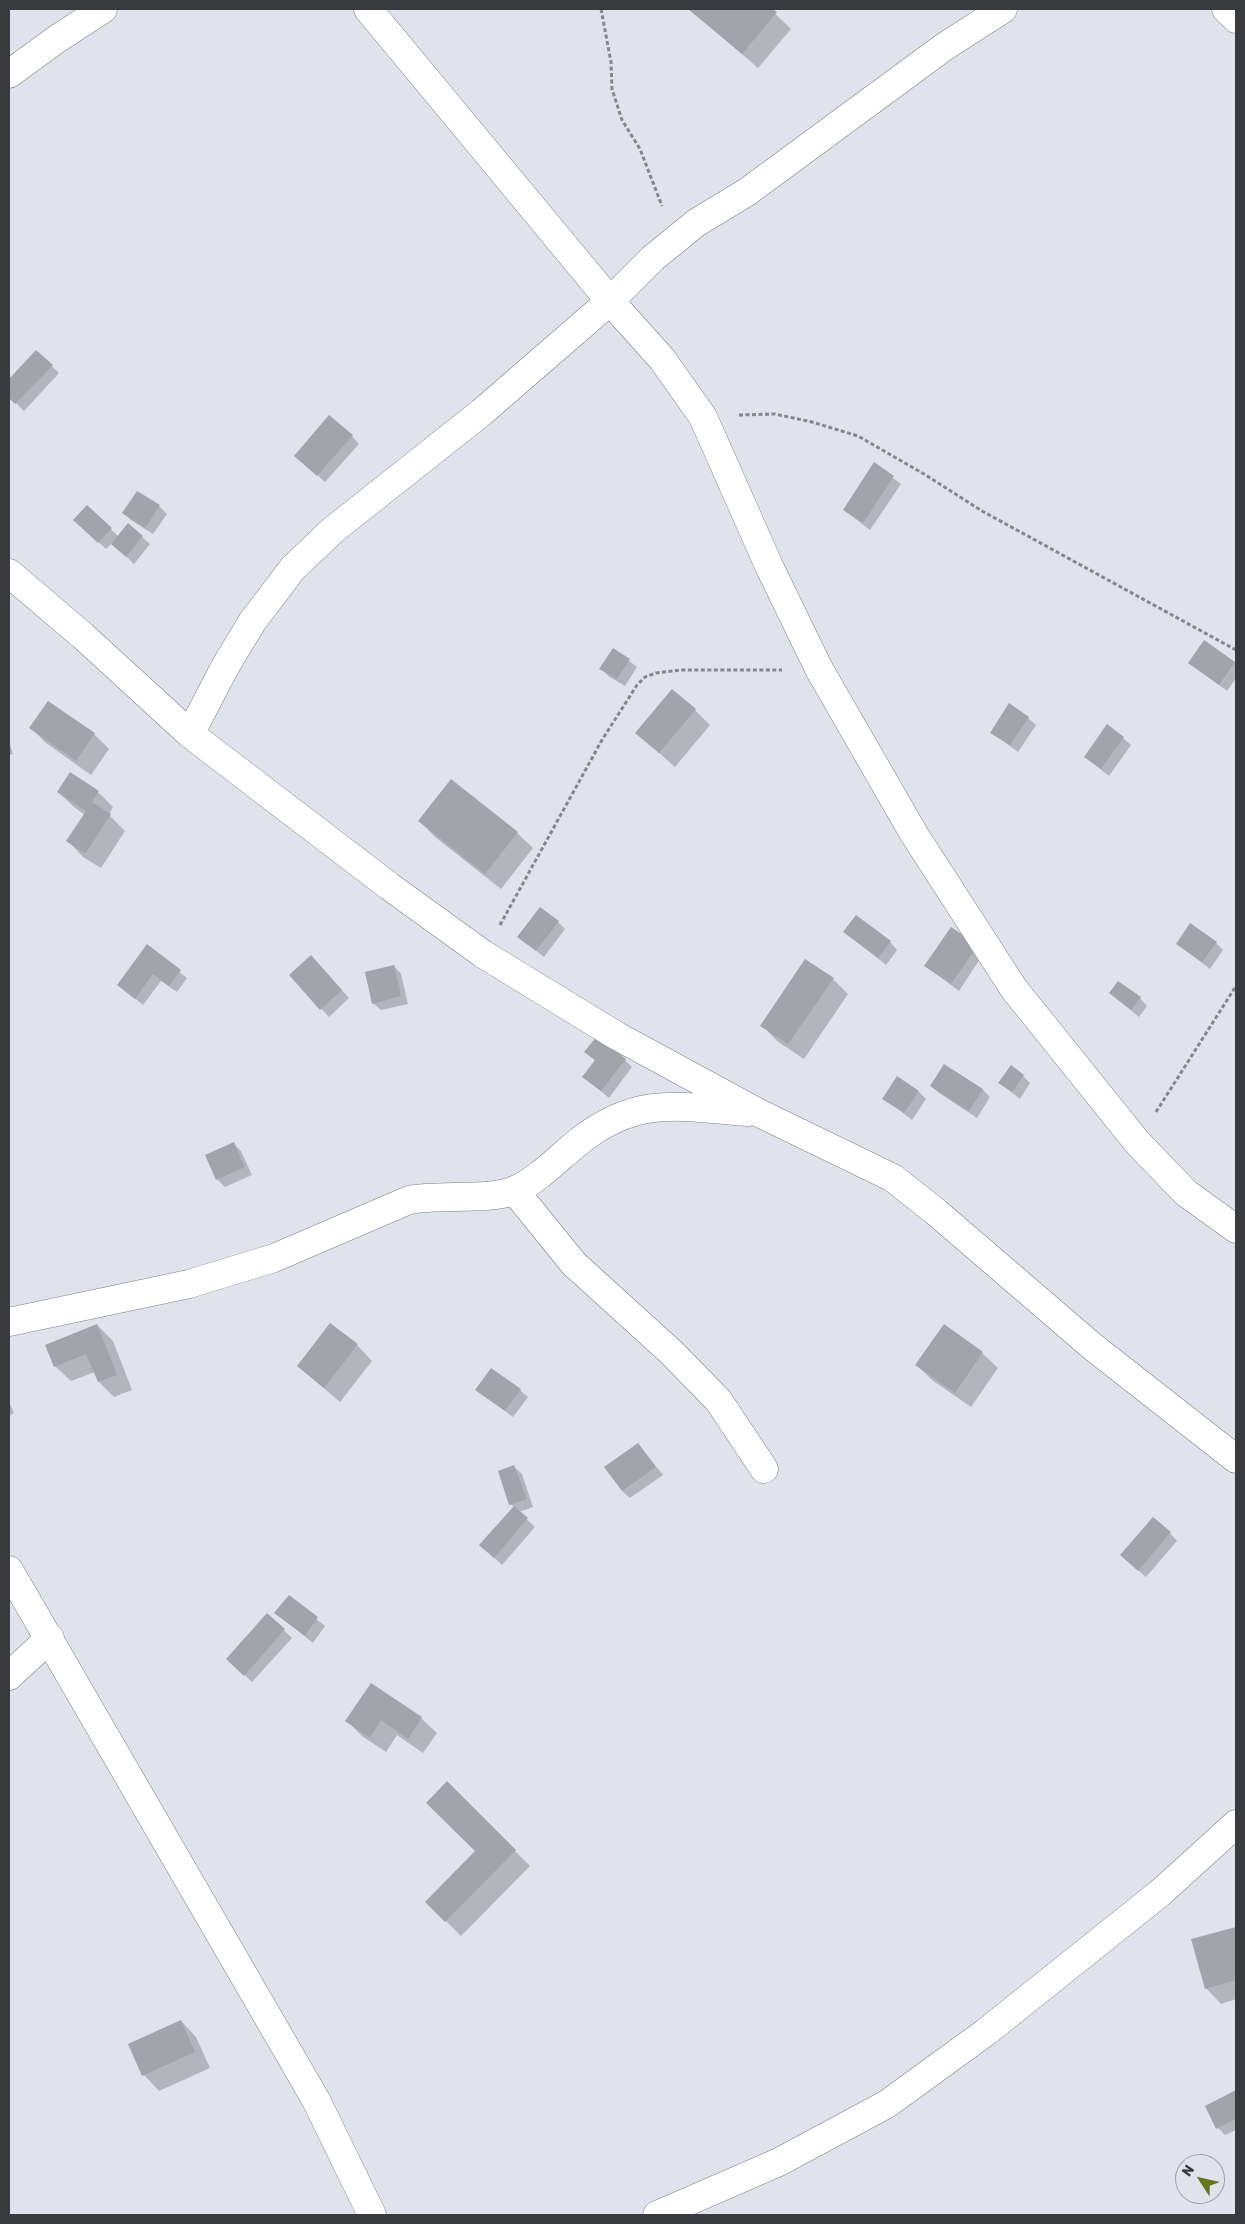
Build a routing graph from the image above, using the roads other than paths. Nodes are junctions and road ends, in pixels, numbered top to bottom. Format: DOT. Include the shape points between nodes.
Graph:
graph roads {
  1 [pos="103,9"];
  2 [pos="368,9"];
  3 [pos="1003,9"];
  4 [pos="1226,9"];
  5 [pos="1236,19"];
  6 [pos="9,74"];
  7 [pos="610,301"];
  8 [pos="9,573"];
  9 [pos="190,734"];
  10 [pos="757,1112"];
  11 [pos="514,1190"];
  12 [pos="1236,1229"];
  13 [pos="9,1322"];
  14 [pos="1236,1459"];
  15 [pos="764,1469"];
  16 [pos="9,1570"];
  17 [pos="50,1638"];
  18 [pos="9,1676"];
  19 [pos="1236,1824"];
  20 [pos="372,2215"];
  21 [pos="657,2215"];
  1 -- 6 [label="street"];
  2 -- 7 [label="street"];
  3 -- 7 [label="street" via="944,47 747,192 696,223 653,258"];
  4 -- 5 [label="street"];
  7 -- 9 [label="street" via="482,412 333,530 293,568 252,622"];
  7 -- 12 [label="street" via="662,358 703,417 818,669 914,834 1014,989 1137,1142 1186,1193"];
  8 -- 9 [label="street"];
  9 -- 10 [label="street" via="484,954 617,1036"];
  10 -- 11 [label="street" via="665,1106 624,1114 599,1127"];
  10 -- 14 [label="street" via="892,1178 1093,1347"];
  11 -- 13 [label="street" via="409,1200 274,1258 189,1284"];
  11 -- 15 [label="street" via="574,1264 671,1352 718,1400"];
  16 -- 17 [label="street"];
  17 -- 18 [label="street"];
  17 -- 20 [label="street" via="316,2100"];
  19 -- 21 [label="street" via="1160,1893 994,2026 887,2104 778,2162"];
}
